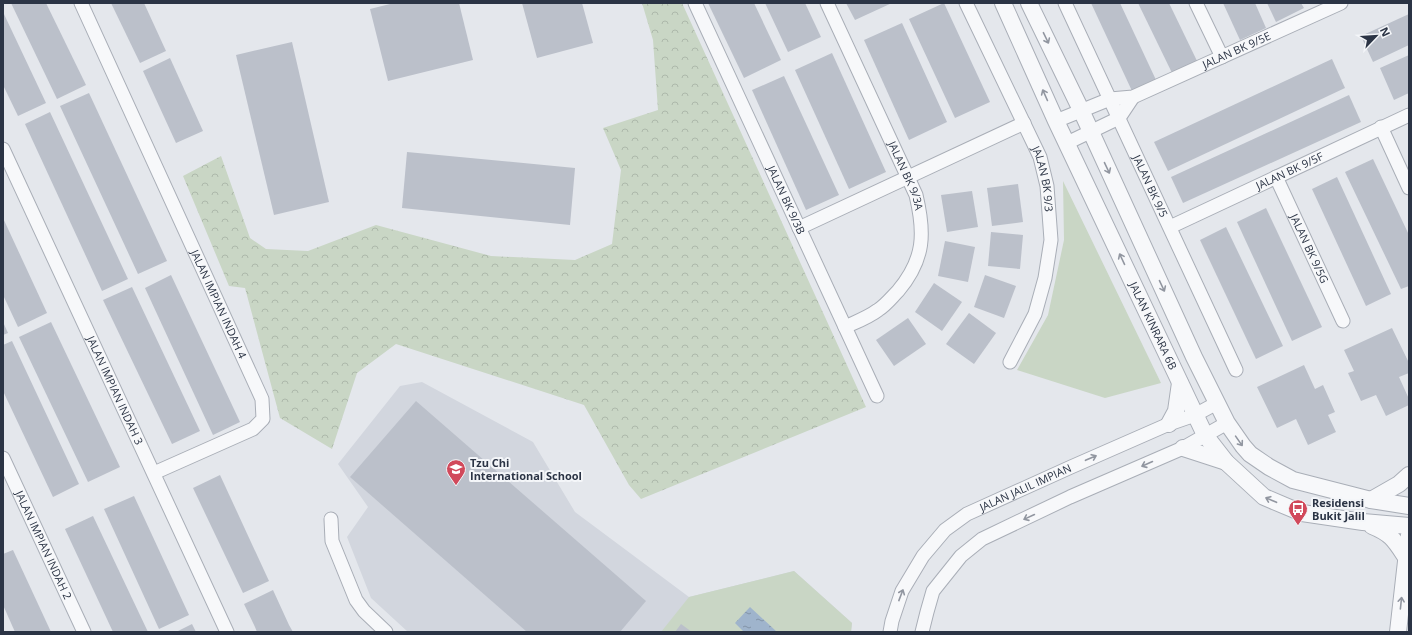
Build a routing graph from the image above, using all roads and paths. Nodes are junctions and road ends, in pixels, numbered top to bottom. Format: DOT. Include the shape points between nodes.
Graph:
graph roads {
  1 [pos="81,3"];
  2 [pos="695,3"];
  3 [pos="827,3"];
  4 [pos="966,3"];
  5 [pos="1003,3"];
  6 [pos="1030,3"];
  7 [pos="1065,3"];
  8 [pos="1196,3"];
  9 [pos="1341,3"];
  10 [pos="1326,6"];
  11 [pos="1222,57"];
  12 [pos="1132,97"];
  13 [pos="1110,98"];
  14 [pos="1081,110"];
  15 [pos="1409,115"];
  16 [pos="1119,118"];
  17 [pos="1056,120"];
  18 [pos="1024,123"];
  19 [pos="1381,127"];
  20 [pos="1091,132"];
  21 [pos="1067,143"];
  22 [pos="3,149"];
  23 [pos="908,177"];
  24 [pos="1276,177"];
  25 [pos="1409,188"];
  26 [pos="1170,227"];
  27 [pos="799,228"];
  28 [pos="1343,321"];
  29 [pos="845,327"];
  30 [pos="1010,362"];
  31 [pos="1236,370"];
  32 [pos="1180,383"];
  33 [pos="877,396"];
  34 [pos="1217,403"];
  35 [pos="1195,415"];
  36 [pos="1227,423"];
  37 [pos="1169,424"];
  38 [pos="1205,435"];
  39 [pos="1183,448"];
  40 [pos="3,458"];
  41 [pos="1226,462"];
  42 [pos="154,473"];
  43 [pos="1409,476"];
  44 [pos="1371,500"];
  45 [pos="1409,506"];
  46 [pos="331,519"];
  47 [pos="1363,522"];
  48 [pos="1409,526"];
  49 [pos="1409,535"];
  50 [pos="1407,559"];
  51 [pos="84,632"];
  52 [pos="227,632"];
  53 [pos="386,632"];
  54 [pos="890,632"];
  55 [pos="922,632"];
  56 [pos="1398,632"];
  1 -- 42 [label="street, JALAN IMPIAN INDAH 4" via="262,399 263,419 253,429"];
  2 -- 27 [label="street, JALAN BK 9/3B"];
  3 -- 23 [label="street, JALAN BK 9/3A"];
  4 -- 18 [label="street, JALAN BK 9/3"];
  17 -- 5 [label="street, JALAN KINRARA 6B, one-way"];
  6 -- 14 [label="street, one-way"];
  7 -- 13 [label="street, JALAN BK 9/5"];
  8 -- 11 [label="street"];
  9 -- 10 [label="street, JALAN BK 9/5E"];
  10 -- 11 [label="street, JALAN BK 9/5E"];
  11 -- 12 [label="street, JALAN BK 9/5E"];
  12 -- 13 [label="street, JALAN BK 9/5E"];
  12 -- 16 [label="street"];
  13 -- 14 [label="street, JALAN BK 9/5E"];
  13 -- 16 [label="street, JALAN BK 9/5"];
  14 -- 17 [label="street, JALAN BK 9/5E"];
  14 -- 20 [label="street"];
  15 -- 19 [label="street, JALAN BK 9/5F"];
  16 -- 20 [label="street"];
  16 -- 26 [label="street, JALAN BK 9/5"];
  17 -- 21 [label="street, JALAN KINRARA 6B"];
  18 -- 23 [label="street"];
  18 -- 30 [label="street, JALAN BK 9/3" via="1040,156 1047,186 1051,240 1045,278 1035,314"];
  19 -- 24 [label="street, JALAN BK 9/5F"];
  19 -- 25 [label="street"];
  20 -- 21 [label="street"];
  20 -- 34 [label="street, one-way"];
  32 -- 21 [label="street, JALAN KINRARA 6B, one-way"];
  22 -- 42 [label="street, JALAN IMPIAN INDAH 3"];
  23 -- 27 [label="street"];
  23 -- 29 [label="street, JALAN BK 9/3A" via="916,195 922,232 919,254 912,274 878,311"];
  24 -- 26 [label="street, JALAN BK 9/5F"];
  24 -- 28 [label="street, JALAN BK 9/5G"];
  26 -- 31 [label="street, JALAN BK 9/5"];
  27 -- 29 [label="street, JALAN BK 9/3B"];
  29 -- 33 [label="street, JALAN BK 9/3B"];
  32 -- 35 [label="street, JALAN KINRARA 6B"];
  32 -- 37 [label="street" via="1176,411"];
  34 -- 35 [label="street, JALAN JALIL IMPIAN"];
  34 -- 36 [label="street"];
  35 -- 37 [label="street, JALAN JALIL IMPIAN"];
  35 -- 38 [label="street, JALAN KINRARA 6B"];
  36 -- 38 [label="street"];
  36 -- 44 [label="street, one-way" via="1250,454 1279,474"];
  54 -- 37 [label="street, JALAN JALIL IMPIAN, one-way" via="902,591 923,556 945,530 967,514"];
  38 -- 39 [label="street"];
  38 -- 41 [label="street, JALAN KINRARA 6B"];
  39 -- 41 [label="street"];
  39 -- 55 [label="street, one-way" via="982,539 960,556 933,591"];
  40 -- 51 [label="street, JALAN IMPIAN INDAH 2"];
  47 -- 41 [label="street, JALAN KINRARA 6B, one-way" via="1302,513 1264,497"];
  42 -- 52 [label="street, JALAN IMPIAN INDAH 3"];
  43 -- 44 [label="street"];
  44 -- 45 [label="street"];
  46 -- 53 [label="street" via="332,541 356,600 364,612"];
  47 -- 48 [label="street, JALAN KINRARA 6B"];
  47 -- 50 [label="street" via="1385,531"];
  49 -- 50 [label="street"];
  56 -- 50 [label="street, one-way"];
}
